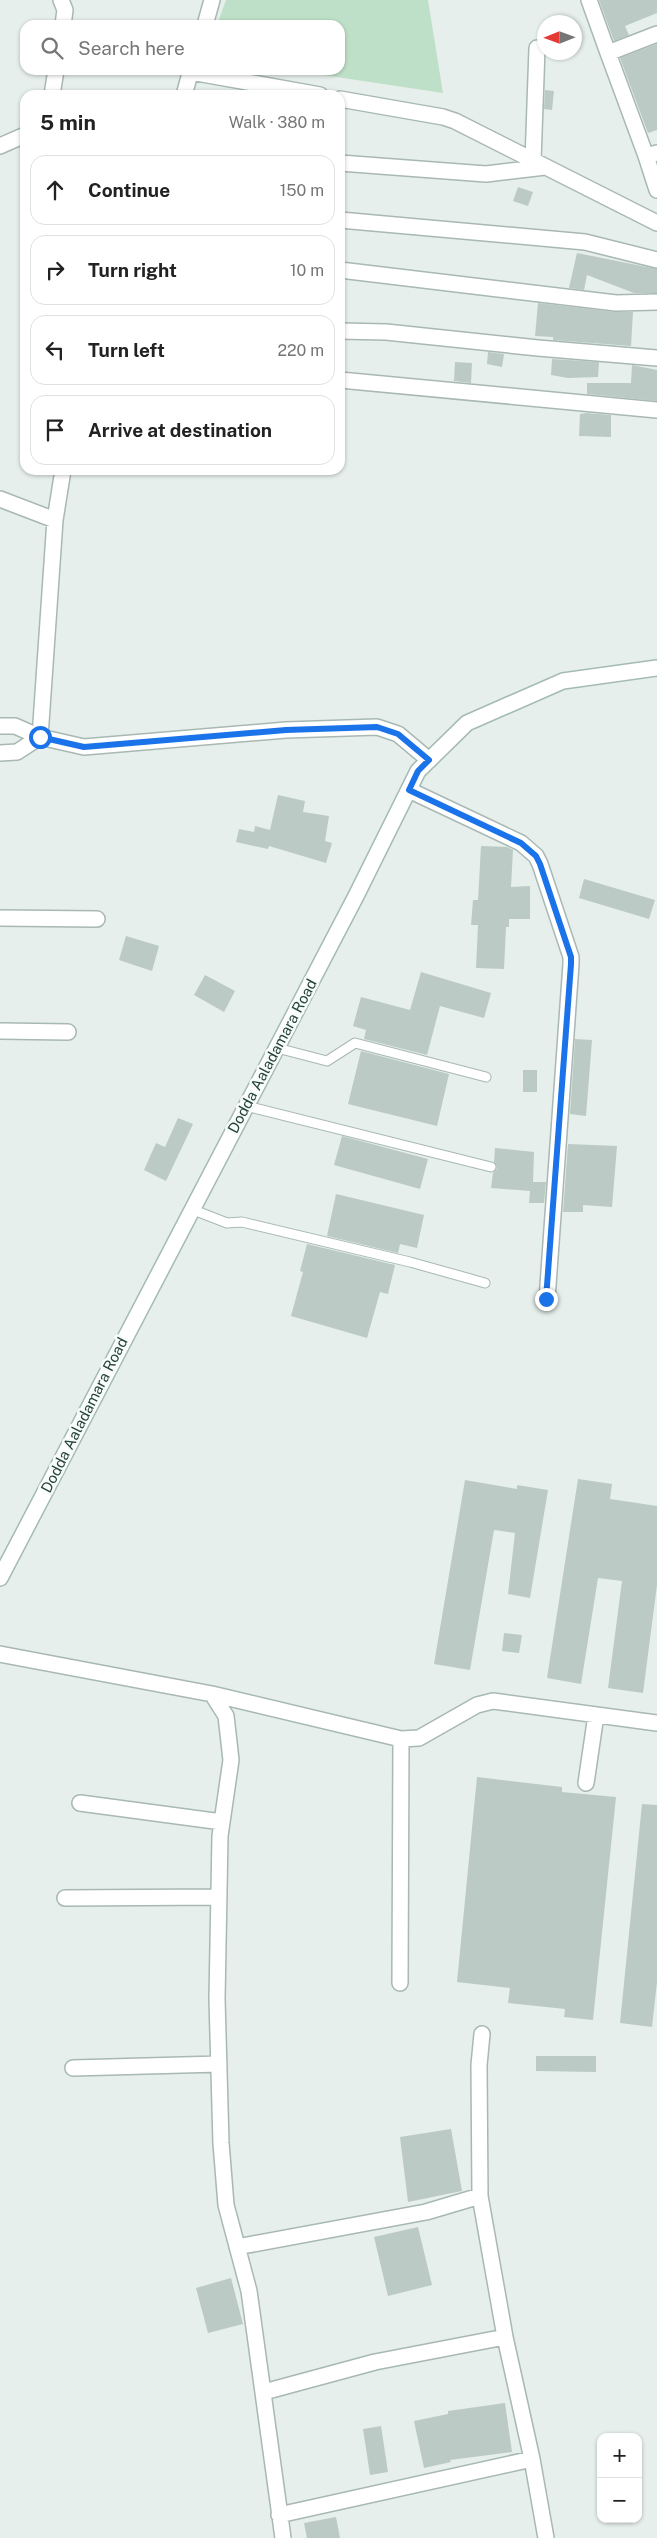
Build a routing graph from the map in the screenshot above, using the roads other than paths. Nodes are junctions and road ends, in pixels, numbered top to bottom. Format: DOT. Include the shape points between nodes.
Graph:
graph roads {
  1 [pos="62,0"];
  2 [pos="212,0"];
  3 [pos="589,0"];
  4 [pos="64,20"];
  5 [pos="206,20"];
  6 [pos="657,34"];
  7 [pos="608,53"];
  8 [pos="537,60"];
  9 [pos="55,75"];
  10 [pos="190,75"];
  11 [pos="212,75"];
  12 [pos="53,90"];
  13 [pos="185,90"];
  14 [pos="293,90"];
  15 [pos="345,99"];
  16 [pos="20,137"];
  17 [pos="0,146"];
  18 [pos="652,155"];
  19 [pos="345,163"];
  20 [pos="539,164"];
  21 [pos="657,190"];
  22 [pos="345,220"];
  23 [pos="657,223"];
  24 [pos="657,260"];
  25 [pos="345,271"];
  26 [pos="657,302"];
  27 [pos="345,331"];
  28 [pos="657,358"];
  29 [pos="345,380"];
  30 [pos="657,410"];
  31 [pos="62,475"];
  32 [pos="0,499"];
  33 [pos="55,520"];
  34 [pos="657,668"];
  35 [pos="0,726"];
  36 [pos="40,737"];
  37 [pos="0,753"];
  38 [pos="429,760"];
  39 [pos="409,790"];
  40 [pos="0,918"];
  41 [pos="96,919"];
  42 [pos="0,1031"];
  43 [pos="68,1032"];
  44 [pos="277,1048"];
  45 [pos="486,1077"];
  46 [pos="246,1106"];
  47 [pos="491,1167"];
  48 [pos="191,1210"];
  49 [pos="485,1283"];
  50 [pos="546,1299"];
  51 [pos="0,1578"];
  52 [pos="0,1654"];
  53 [pos="212,1694"];
  54 [pos="596,1715"];
  55 [pos="657,1723"];
  56 [pos="401,1739"];
  57 [pos="586,1783"];
  58 [pos="80,1803"];
  59 [pos="222,1822"];
  60 [pos="219,1897"];
  61 [pos="65,1898"];
  62 [pos="400,1983"];
  63 [pos="482,2034"];
  64 [pos="219,2064"];
  65 [pos="73,2068"];
  66 [pos="480,2196"];
  67 [pos="237,2247"];
  68 [pos="505,2337"];
  69 [pos="264,2392"];
  70 [pos="532,2458"];
  71 [pos="280,2516"];
  72 [pos="284,2538"];
  73 [pos="546,2538"];
  1 -- 4 [label="street"];
  2 -- 5 [label="street"];
  3 -- 7 [label="street"];
  6 -- 7 [label="street"];
  7 -- 18 [label="street"];
  8 -- 20 [label="street"];
  9 -- 12 [label="street"];
  10 -- 13 [label="street"];
  11 -- 14 [label="street"];
  15 -- 20 [label="street" via="443,117"];
  16 -- 17 [label="street"];
  18 -- 21 [label="street"];
  19 -- 20 [label="street" via="486,174"];
  20 -- 23 [label="street"];
  22 -- 24 [label="street" via="585,242"];
  25 -- 26 [label="street" via="616,303"];
  27 -- 28 [label="street" via="386,332"];
  29 -- 30 [label="street"];
  31 -- 33 [label="street"];
  32 -- 33 [label="street"];
  33 -- 36 [label="street"];
  34 -- 38 [label="street, Dodda Aaladamara Road" via="563,681 467,723"];
  35 -- 36 [label="street" via="15,726"];
  36 -- 37 [label="street" via="17,752"];
  36 -- 38 [label="street" via="84,747 286,730 377,727 398,734"];
  38 -- 39 [label="street, Dodda Aaladamara Road" via="418,771"];
  39 -- 44 [label="street, Dodda Aaladamara Road"];
  39 -- 50 [label="street" via="530,850 540,864 571,957"];
  40 -- 41 [label="street"];
  42 -- 43 [label="street"];
  44 -- 45 [label="lane" via="327,1061 355,1043"];
  44 -- 46 [label="street, Dodda Aaladamara Road"];
  46 -- 47 [label="lane"];
  46 -- 48 [label="street, Dodda Aaladamara Road"];
  48 -- 49 [label="lane" via="227,1223 251,1224"];
  48 -- 51 [label="street, Dodda Aaladamara Road"];
  52 -- 53 [label="street"];
  53 -- 56 [label="street"];
  53 -- 59 [label="street" via="226,1716 231,1760"];
  54 -- 55 [label="street"];
  54 -- 56 [label="street" via="493,1701 477,1705 419,1738"];
  54 -- 57 [label="street"];
  56 -- 62 [label="street"];
  58 -- 59 [label="street"];
  59 -- 60 [label="street"];
  60 -- 61 [label="street"];
  60 -- 64 [label="street"];
  63 -- 66 [label="street" via="478,2065"];
  64 -- 65 [label="street"];
  64 -- 67 [label="street" via="226,2204"];
  66 -- 67 [label="street" via="426,2212"];
  66 -- 68 [label="street"];
  67 -- 69 [label="street" via="249,2291"];
  68 -- 69 [label="street" via="375,2362"];
  68 -- 70 [label="street"];
  69 -- 71 [label="street"];
  70 -- 71 [label="street"];
  70 -- 73 [label="street"];
  71 -- 72 [label="street"];
}
